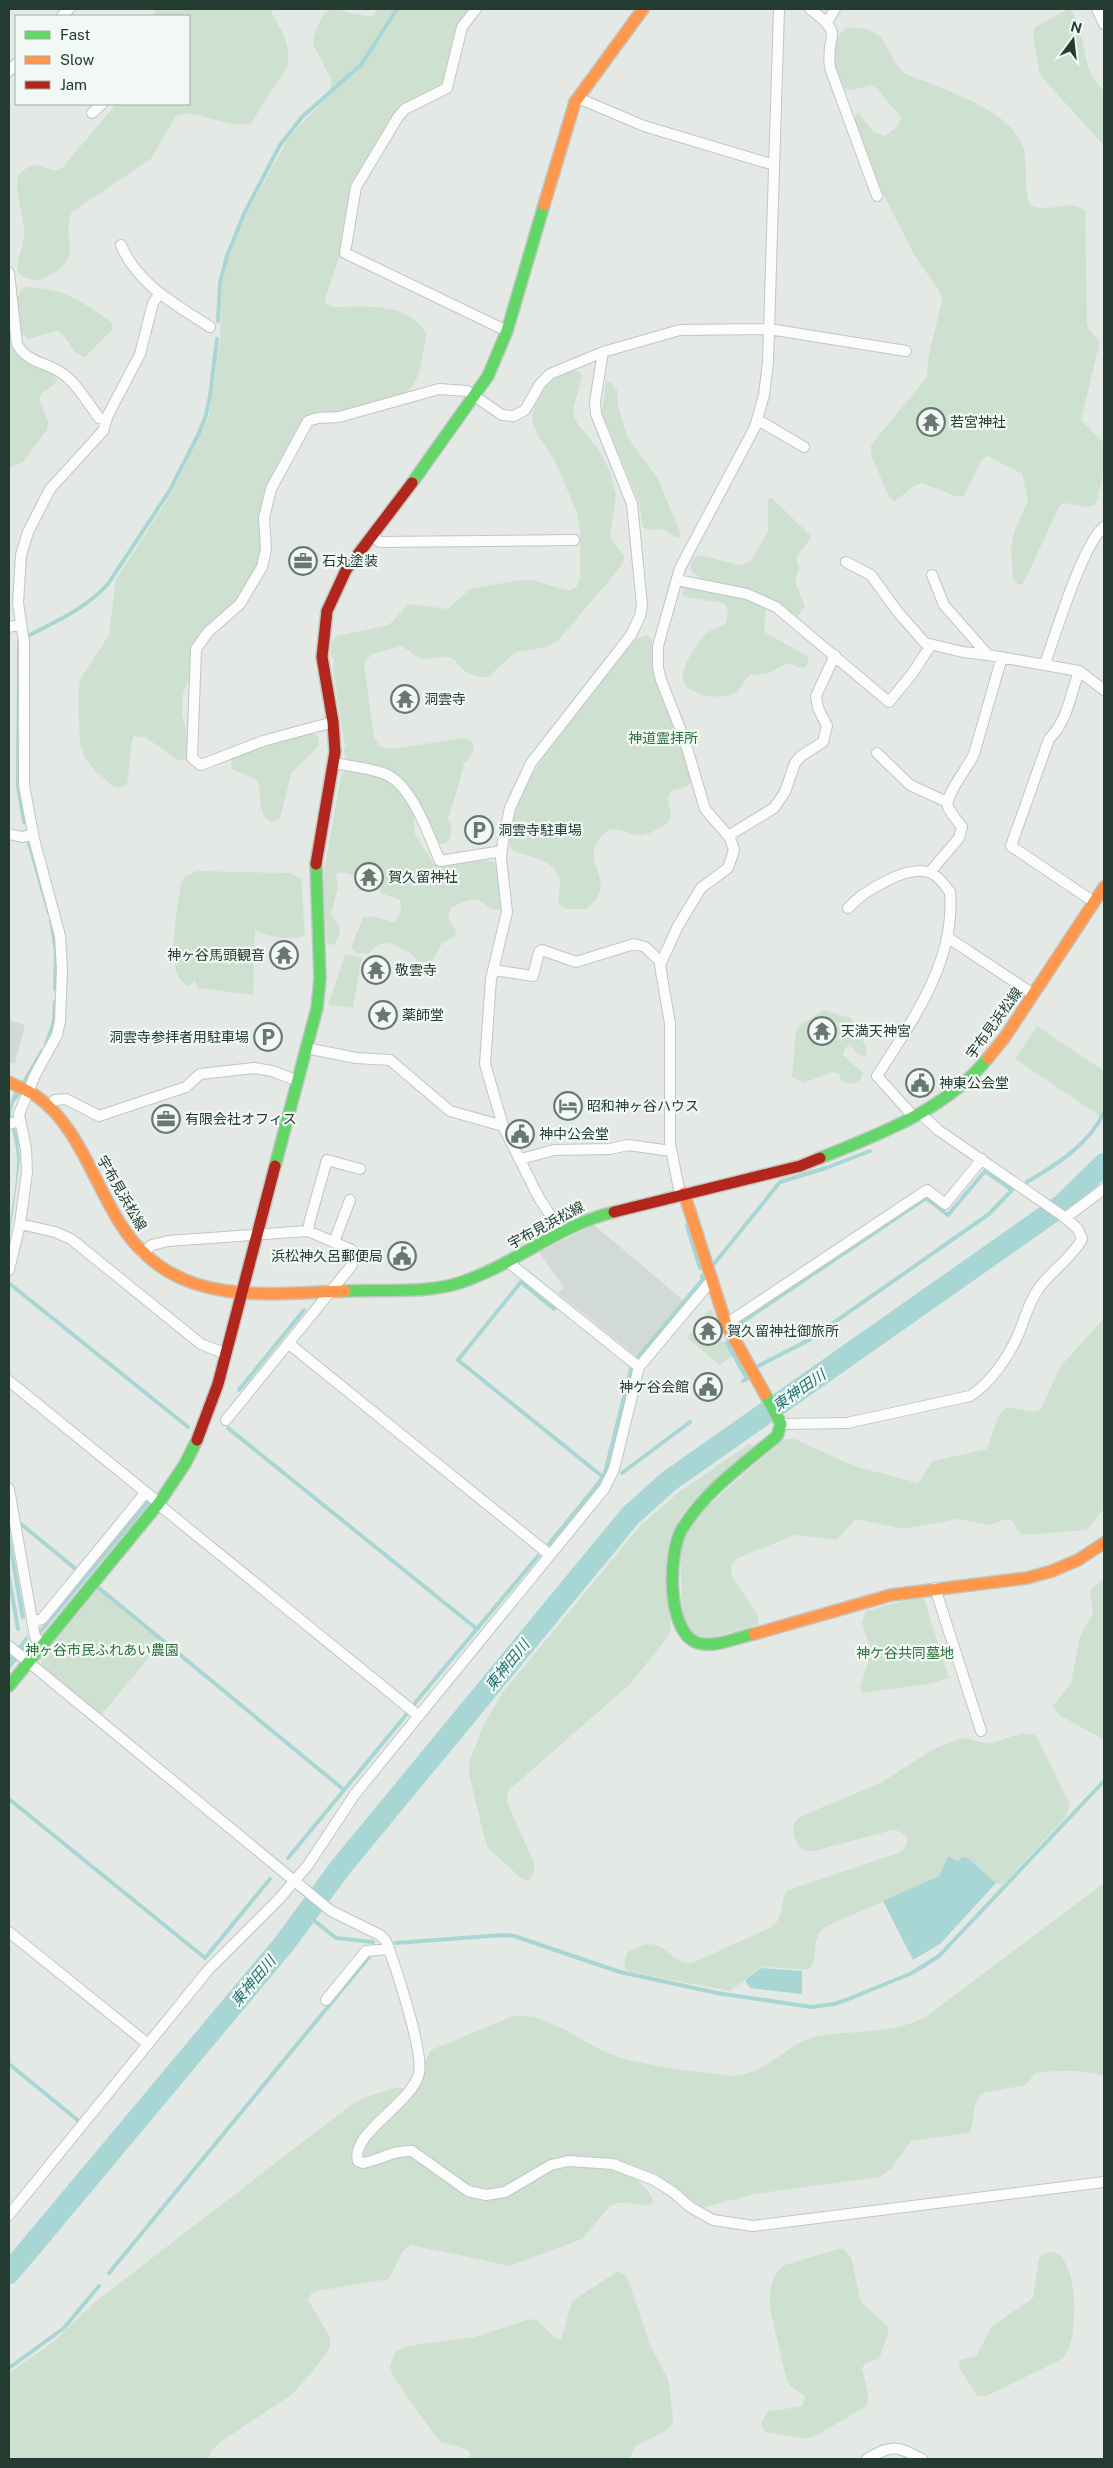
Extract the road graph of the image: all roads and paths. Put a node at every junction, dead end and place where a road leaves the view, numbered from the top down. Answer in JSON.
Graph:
{"nodes":[{"id":1,"x":476,"y":9,"type":"edge"},
{"id":2,"x":643,"y":9,"type":"edge"},
{"id":3,"x":779,"y":9,"type":"edge"},
{"id":4,"x":810,"y":9,"type":"edge"},
{"id":5,"x":835,"y":9,"type":"edge"},
{"id":6,"x":1097,"y":9,"type":"edge"},
{"id":7,"x":827,"y":22,"type":"junction"},
{"id":8,"x":1104,"y":24,"type":"edge"},
{"id":9,"x":578,"y":98,"type":"junction"},
{"id":10,"x":101,"y":105,"type":"edge"},
{"id":11,"x":92,"y":113,"type":"dead end"},
{"id":12,"x":774,"y":166,"type":"junction"},
{"id":13,"x":878,"y":196,"type":"dead end"},
{"id":14,"x":121,"y":245,"type":"dead end"},
{"id":15,"x":9,"y":274,"type":"edge"},
{"id":16,"x":159,"y":294,"type":"junction"},
{"id":17,"x":210,"y":327,"type":"dead end"},
{"id":18,"x":770,"y":329,"type":"junction"},
{"id":19,"x":507,"y":331,"type":"junction"},
{"id":20,"x":603,"y":352,"type":"junction"},
{"id":21,"x":906,"y":352,"type":"dead end"},
{"id":22,"x":476,"y":396,"type":"junction"},
{"id":23,"x":106,"y":420,"type":"junction"},
{"id":24,"x":758,"y":420,"type":"junction"},
{"id":25,"x":804,"y":448,"type":"dead end"},
{"id":26,"x":1104,"y":527,"type":"edge"},
{"id":27,"x":372,"y":536,"type":"junction"},
{"id":28,"x":574,"y":540,"type":"dead end"},
{"id":29,"x":846,"y":562,"type":"dead end"},
{"id":30,"x":932,"y":575,"type":"dead end"},
{"id":31,"x":677,"y":580,"type":"junction"},
{"id":32,"x":9,"y":627,"type":"edge"},
{"id":33,"x":23,"y":633,"type":"junction"},
{"id":34,"x":931,"y":645,"type":"junction"},
{"id":35,"x":988,"y":654,"type":"junction"},
{"id":36,"x":835,"y":655,"type":"junction"},
{"id":37,"x":1002,"y":657,"type":"junction"},
{"id":38,"x":1045,"y":664,"type":"junction"},
{"id":39,"x":1079,"y":671,"type":"junction"},
{"id":40,"x":1104,"y":690,"type":"edge"},
{"id":41,"x":333,"y":722,"type":"junction"},
{"id":42,"x":877,"y":753,"type":"dead end"},
{"id":43,"x":334,"y":763,"type":"junction"},
{"id":44,"x":947,"y":802,"type":"junction"},
{"id":45,"x":9,"y":834,"type":"edge"},
{"id":46,"x":32,"y":835,"type":"junction"},
{"id":47,"x":728,"y":836,"type":"junction"},
{"id":48,"x":502,"y":851,"type":"junction"},
{"id":49,"x":930,"y":872,"type":"junction"},
{"id":50,"x":1104,"y":887,"type":"edge"},
{"id":51,"x":1094,"y":902,"type":"junction"},
{"id":52,"x":848,"y":908,"type":"dead end"},
{"id":53,"x":947,"y":938,"type":"junction"},
{"id":54,"x":661,"y":962,"type":"junction"},
{"id":55,"x":493,"y":970,"type":"junction"},
{"id":56,"x":1033,"y":994,"type":"junction"},
{"id":57,"x":306,"y":1048,"type":"junction"},
{"id":58,"x":298,"y":1081,"type":"junction"},
{"id":59,"x":12,"y":1083,"type":"edge"},
{"id":60,"x":28,"y":1089,"type":"junction"},
{"id":61,"x":50,"y":1105,"type":"junction"},
{"id":62,"x":917,"y":1116,"type":"junction"},
{"id":63,"x":14,"y":1122,"type":"edge"},
{"id":64,"x":503,"y":1126,"type":"junction"},
{"id":65,"x":671,"y":1151,"type":"junction"},
{"id":66,"x":521,"y":1158,"type":"junction"},
{"id":67,"x":982,"y":1159,"type":"junction"},
{"id":68,"x":360,"y":1169,"type":"dead end"},
{"id":69,"x":1104,"y":1189,"type":"edge"},
{"id":70,"x":682,"y":1193,"type":"junction"},
{"id":71,"x":350,"y":1200,"type":"dead end"},
{"id":72,"x":1064,"y":1217,"type":"junction"},
{"id":73,"x":20,"y":1224,"type":"junction"},
{"id":74,"x":308,"y":1231,"type":"junction"},
{"id":75,"x":562,"y":1231,"type":"junction"},
{"id":76,"x":258,"y":1234,"type":"junction"},
{"id":77,"x":334,"y":1242,"type":"junction"},
{"id":78,"x":143,"y":1253,"type":"junction"},
{"id":79,"x":508,"y":1262,"type":"junction"},
{"id":80,"x":9,"y":1270,"type":"edge"},
{"id":81,"x":710,"y":1281,"type":"junction"},
{"id":82,"x":331,"y":1291,"type":"junction"},
{"id":83,"x":242,"y":1294,"type":"junction"},
{"id":84,"x":726,"y":1324,"type":"junction"},
{"id":85,"x":288,"y":1343,"type":"junction"},
{"id":86,"x":226,"y":1354,"type":"junction"},
{"id":87,"x":639,"y":1367,"type":"junction"},
{"id":88,"x":9,"y":1381,"type":"edge"},
{"id":89,"x":226,"y":1420,"type":"dead end"},
{"id":90,"x":780,"y":1422,"type":"junction"},
{"id":91,"x":9,"y":1489,"type":"edge"},
{"id":92,"x":146,"y":1492,"type":"junction"},
{"id":93,"x":158,"y":1503,"type":"junction"},
{"id":94,"x":1104,"y":1543,"type":"edge"},
{"id":95,"x":550,"y":1555,"type":"junction"},
{"id":96,"x":935,"y":1588,"type":"junction"},
{"id":97,"x":32,"y":1622,"type":"junction"},
{"id":98,"x":43,"y":1644,"type":"junction"},
{"id":99,"x":10,"y":1646,"type":"edge"},
{"id":100,"x":26,"y":1660,"type":"junction"},
{"id":101,"x":9,"y":1686,"type":"edge"},
{"id":102,"x":419,"y":1716,"type":"junction"},
{"id":103,"x":981,"y":1731,"type":"dead end"},
{"id":104,"x":297,"y":1883,"type":"junction"},
{"id":105,"x":9,"y":1932,"type":"edge"},
{"id":106,"x":390,"y":1949,"type":"junction"},
{"id":107,"x":326,"y":2000,"type":"dead end"},
{"id":108,"x":148,"y":2044,"type":"junction"},
{"id":109,"x":1104,"y":2182,"type":"edge"},
{"id":110,"x":9,"y":2197,"type":"edge"},
{"id":111,"x":18,"y":2204,"type":"junction"},
{"id":112,"x":9,"y":2215,"type":"edge"},
{"id":113,"x":868,"y":2459,"type":"edge"},
{"id":114,"x":922,"y":2459,"type":"edge"}],
"edges":[{"from":1,"to":19,"type":"street"},
{"from":2,"to":9,"type":"street"},
{"from":3,"to":12,"type":"street"},
{"from":4,"to":7,"type":"street"},
{"from":5,"to":7,"type":"street"},
{"from":6,"to":8,"type":"street"},
{"from":7,"to":13,"type":"street"},
{"from":9,"to":12,"type":"street"},
{"from":9,"to":19,"type":"street"},
{"from":10,"to":11,"type":"street"},
{"from":12,"to":18,"type":"street"},
{"from":14,"to":16,"type":"street"},
{"from":15,"to":23,"type":"street"},
{"from":16,"to":17,"type":"street"},
{"from":16,"to":23,"type":"street"},
{"from":18,"to":20,"type":"street"},
{"from":18,"to":21,"type":"street"},
{"from":18,"to":24,"type":"street"},
{"from":19,"to":22,"type":"street"},
{"from":20,"to":22,"type":"street"},
{"from":20,"to":48,"type":"street"},
{"from":22,"to":27,"type":"street"},
{"from":22,"to":41,"type":"street"},
{"from":23,"to":33,"type":"street"},
{"from":24,"to":25,"type":"street"},
{"from":24,"to":31,"type":"street"},
{"from":26,"to":38,"type":"street"},
{"from":27,"to":28,"type":"street"},
{"from":27,"to":41,"type":"street"},
{"from":29,"to":34,"type":"street"},
{"from":30,"to":35,"type":"street"},
{"from":31,"to":36,"type":"street"},
{"from":31,"to":47,"type":"street"},
{"from":32,"to":33,"type":"street"},
{"from":33,"to":46,"type":"street"},
{"from":34,"to":35,"type":"street"},
{"from":34,"to":36,"type":"street"},
{"from":35,"to":37,"type":"street"},
{"from":36,"to":47,"type":"street"},
{"from":37,"to":38,"type":"street"},
{"from":37,"to":44,"type":"street"},
{"from":38,"to":39,"type":"street"},
{"from":39,"to":40,"type":"street"},
{"from":39,"to":51,"type":"street"},
{"from":41,"to":43,"type":"street"},
{"from":42,"to":44,"type":"street"},
{"from":43,"to":48,"type":"street"},
{"from":43,"to":57,"type":"street"},
{"from":44,"to":49,"type":"street"},
{"from":45,"to":46,"type":"street"},
{"from":46,"to":60,"type":"street"},
{"from":47,"to":54,"type":"street"},
{"from":48,"to":55,"type":"street"},
{"from":49,"to":52,"type":"street"},
{"from":49,"to":53,"type":"street"},
{"from":50,"to":51,"type":"street","name":"宇布見浜松線"},
{"from":51,"to":56,"type":"street","name":"宇布見浜松線"},
{"from":53,"to":56,"type":"street"},
{"from":53,"to":62,"type":"street"},
{"from":54,"to":55,"type":"street"},
{"from":54,"to":65,"type":"street"},
{"from":55,"to":64,"type":"street"},
{"from":56,"to":62,"type":"street","name":"宇布見浜松線"},
{"from":57,"to":58,"type":"street"},
{"from":57,"to":64,"type":"street"},
{"from":58,"to":61,"type":"street"},
{"from":58,"to":76,"type":"street"},
{"from":59,"to":60,"type":"street","name":"宇布見浜松線"},
{"from":60,"to":61,"type":"street","name":"宇布見浜松線"},
{"from":60,"to":63,"type":"street"},
{"from":61,"to":78,"type":"street","name":"宇布見浜松線"},
{"from":62,"to":67,"type":"street"},
{"from":62,"to":70,"type":"street","name":"宇布見浜松線"},
{"from":63,"to":73,"type":"street"},
{"from":64,"to":66,"type":"street"},
{"from":65,"to":66,"type":"street"},
{"from":65,"to":70,"type":"street"},
{"from":66,"to":75,"type":"street"},
{"from":67,"to":72,"type":"street"},
{"from":67,"to":84,"type":"street"},
{"from":68,"to":74,"type":"street"},
{"from":69,"to":72,"type":"street"},
{"from":70,"to":75,"type":"street","name":"宇布見浜松線"},
{"from":70,"to":81,"type":"street"},
{"from":71,"to":77,"type":"street"},
{"from":72,"to":90,"type":"street"},
{"from":73,"to":80,"type":"street"},
{"from":73,"to":86,"type":"street"},
{"from":74,"to":76,"type":"street"},
{"from":74,"to":77,"type":"street"},
{"from":75,"to":79,"type":"street","name":"宇布見浜松線"},
{"from":76,"to":78,"type":"street"},
{"from":76,"to":83,"type":"street"},
{"from":77,"to":82,"type":"street"},
{"from":78,"to":83,"type":"street","name":"宇布見浜松線"},
{"from":79,"to":82,"type":"street","name":"宇布見浜松線"},
{"from":79,"to":87,"type":"street"},
{"from":81,"to":84,"type":"street"},
{"from":81,"to":87,"type":"street"},
{"from":82,"to":83,"type":"street","name":"宇布見浜松線"},
{"from":82,"to":85,"type":"street"},
{"from":83,"to":86,"type":"street"},
{"from":84,"to":90,"type":"street"},
{"from":85,"to":89,"type":"street"},
{"from":85,"to":95,"type":"street"},
{"from":86,"to":93,"type":"street"},
{"from":87,"to":95,"type":"street"},
{"from":88,"to":92,"type":"street"},
{"from":90,"to":96,"type":"street"},
{"from":91,"to":97,"type":"street"},
{"from":92,"to":93,"type":"street"},
{"from":92,"to":97,"type":"street"},
{"from":93,"to":98,"type":"street"},
{"from":93,"to":102,"type":"street"},
{"from":94,"to":96,"type":"street"},
{"from":95,"to":102,"type":"street"},
{"from":96,"to":103,"type":"street"},
{"from":97,"to":98,"type":"street"},
{"from":98,"to":100,"type":"street"},
{"from":99,"to":100,"type":"street"},
{"from":100,"to":101,"type":"street"},
{"from":100,"to":104,"type":"street"},
{"from":102,"to":104,"type":"street"},
{"from":104,"to":106,"type":"street"},
{"from":104,"to":108,"type":"street"},
{"from":105,"to":108,"type":"street"},
{"from":106,"to":107,"type":"street"},
{"from":106,"to":109,"type":"street"},
{"from":108,"to":111,"type":"street"},
{"from":110,"to":111,"type":"street"},
{"from":111,"to":112,"type":"street"},
{"from":113,"to":114,"type":"street"}]}
